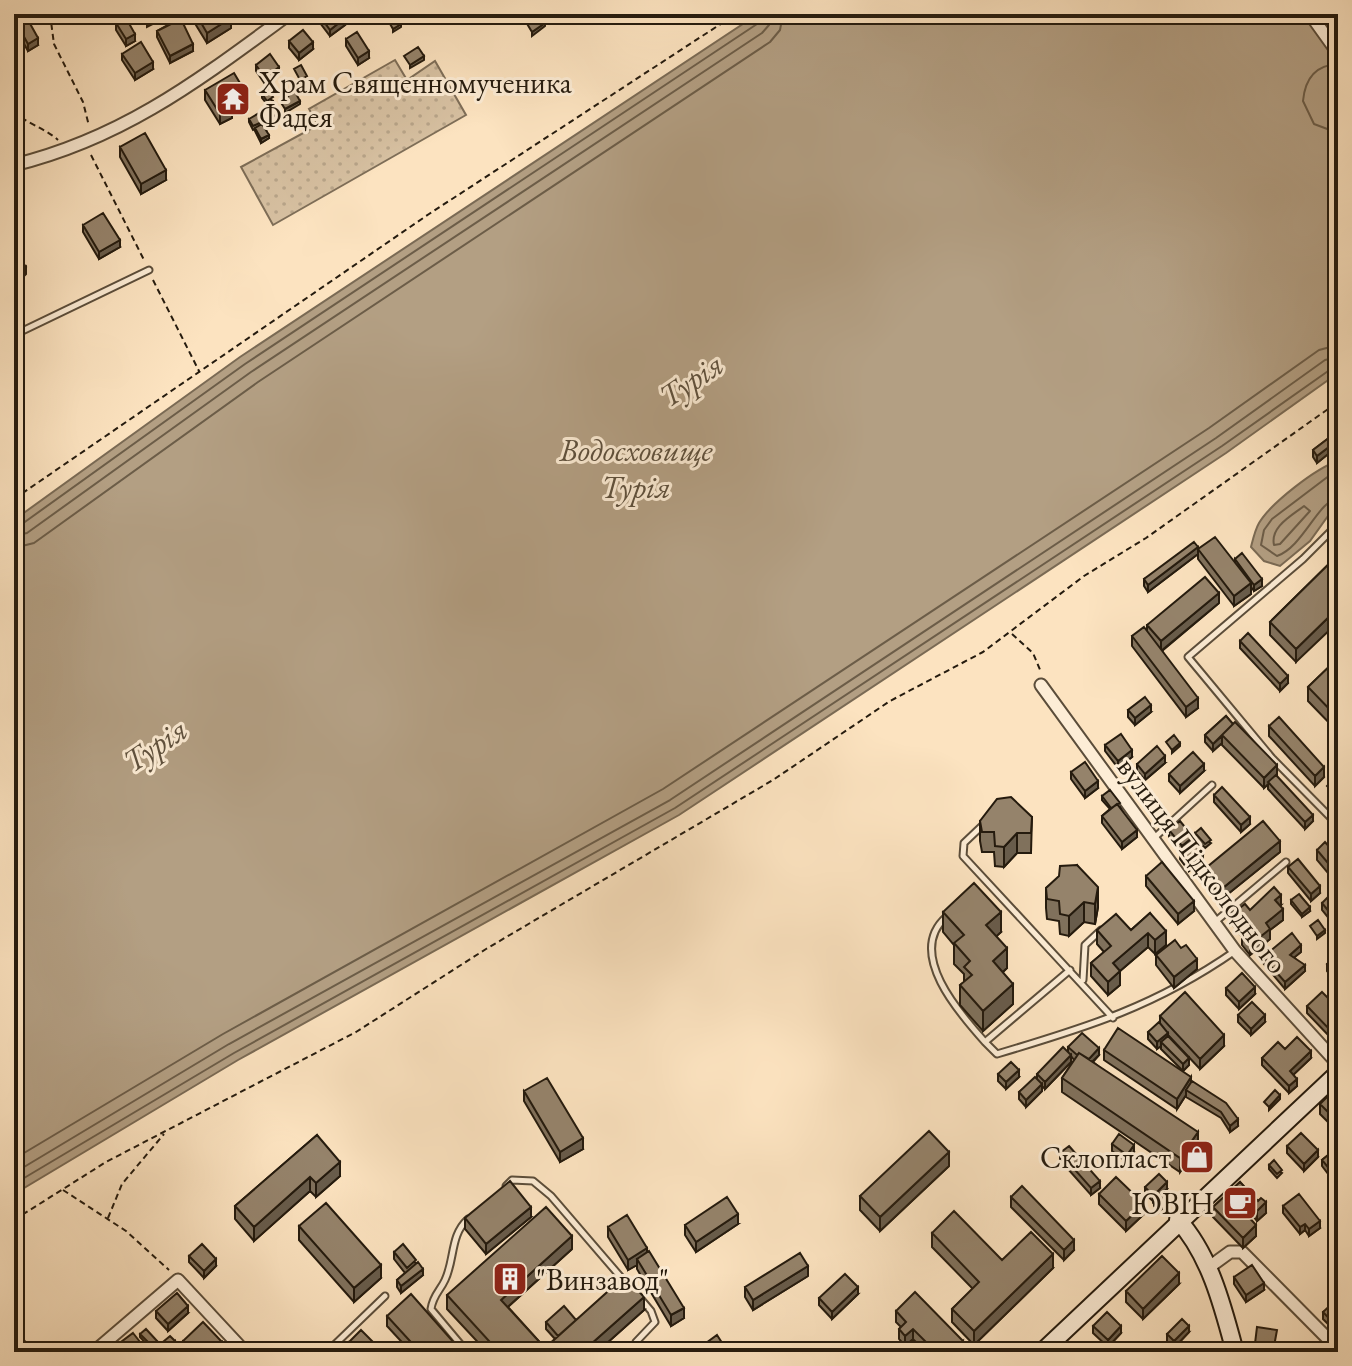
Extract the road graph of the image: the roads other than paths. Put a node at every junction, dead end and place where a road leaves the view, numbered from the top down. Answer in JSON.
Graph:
{"nodes":[{"id":1,"x":289,"y":14,"type":"edge"},
{"id":2,"x":1310,"y":14,"type":"edge"},
{"id":3,"x":1338,"y":53,"type":"edge"},
{"id":4,"x":14,"y":165,"type":"edge"},
{"id":5,"x":149,"y":270,"type":"road end"},
{"id":6,"x":14,"y":335,"type":"edge"},
{"id":7,"x":1338,"y":524,"type":"edge"},
{"id":8,"x":1041,"y":685,"type":"road end"},
{"id":9,"x":1212,"y":785,"type":"dead end"},
{"id":10,"x":991,"y":818,"type":"edge"},
{"id":11,"x":1338,"y":825,"type":"edge"},
{"id":12,"x":1152,"y":840,"type":"junction"},
{"id":13,"x":1286,"y":862,"type":"dead end"},
{"id":14,"x":986,"y":881,"type":"junction"},
{"id":15,"x":975,"y":891,"type":"edge"},
{"id":16,"x":954,"y":909,"type":"edge"},
{"id":17,"x":1214,"y":923,"type":"junction"},
{"id":18,"x":1104,"y":927,"type":"edge"},
{"id":19,"x":1235,"y":951,"type":"junction"},
{"id":20,"x":1070,"y":970,"type":"junction"},
{"id":21,"x":1083,"y":981,"type":"junction"},
{"id":22,"x":1114,"y":1019,"type":"junction"},
{"id":23,"x":985,"y":1042,"type":"junction"},
{"id":24,"x":1338,"y":1064,"type":"edge"},
{"id":25,"x":1338,"y":1073,"type":"edge"},
{"id":26,"x":501,"y":1190,"type":"edge"},
{"id":27,"x":480,"y":1209,"type":"edge"},
{"id":28,"x":1178,"y":1220,"type":"junction"},
{"id":29,"x":1208,"y":1268,"type":"junction"},
{"id":30,"x":385,"y":1296,"type":"dead end"},
{"id":31,"x":1338,"y":1349,"type":"edge"},
{"id":32,"x":94,"y":1352,"type":"edge"},
{"id":33,"x":245,"y":1352,"type":"edge"},
{"id":34,"x":327,"y":1352,"type":"edge"},
{"id":35,"x":467,"y":1352,"type":"edge"},
{"id":36,"x":633,"y":1352,"type":"edge"},
{"id":37,"x":1042,"y":1352,"type":"edge"},
{"id":38,"x":1235,"y":1352,"type":"edge"}],
"edges":[{"from":1,"to":4,"type":"street"},
{"from":2,"to":3,"type":"street"},
{"from":5,"to":6,"type":"lane"},
{"from":7,"to":11,"type":"lane"},
{"from":8,"to":12,"type":"street","name":"вулиця Підколодного"},
{"from":9,"to":12,"type":"lane"},
{"from":10,"to":14,"type":"lane"},
{"from":12,"to":17,"type":"street","name":"вулиця Підколодного"},
{"from":13,"to":17,"type":"lane"},
{"from":14,"to":15,"type":"lane"},
{"from":14,"to":20,"type":"lane"},
{"from":16,"to":23,"type":"lane"},
{"from":17,"to":19,"type":"street","name":"вулиця Підколодного"},
{"from":18,"to":21,"type":"lane"},
{"from":19,"to":22,"type":"lane"},
{"from":19,"to":24,"type":"street","name":"вулиця Підколодного"},
{"from":20,"to":21,"type":"lane"},
{"from":20,"to":23,"type":"lane"},
{"from":21,"to":22,"type":"lane"},
{"from":22,"to":23,"type":"lane"},
{"from":25,"to":28,"type":"street"},
{"from":26,"to":36,"type":"lane"},
{"from":27,"to":35,"type":"lane"},
{"from":28,"to":29,"type":"street"},
{"from":28,"to":37,"type":"street"},
{"from":29,"to":31,"type":"street"},
{"from":29,"to":38,"type":"street"},
{"from":30,"to":34,"type":"lane"},
{"from":32,"to":33,"type":"street"}]}
